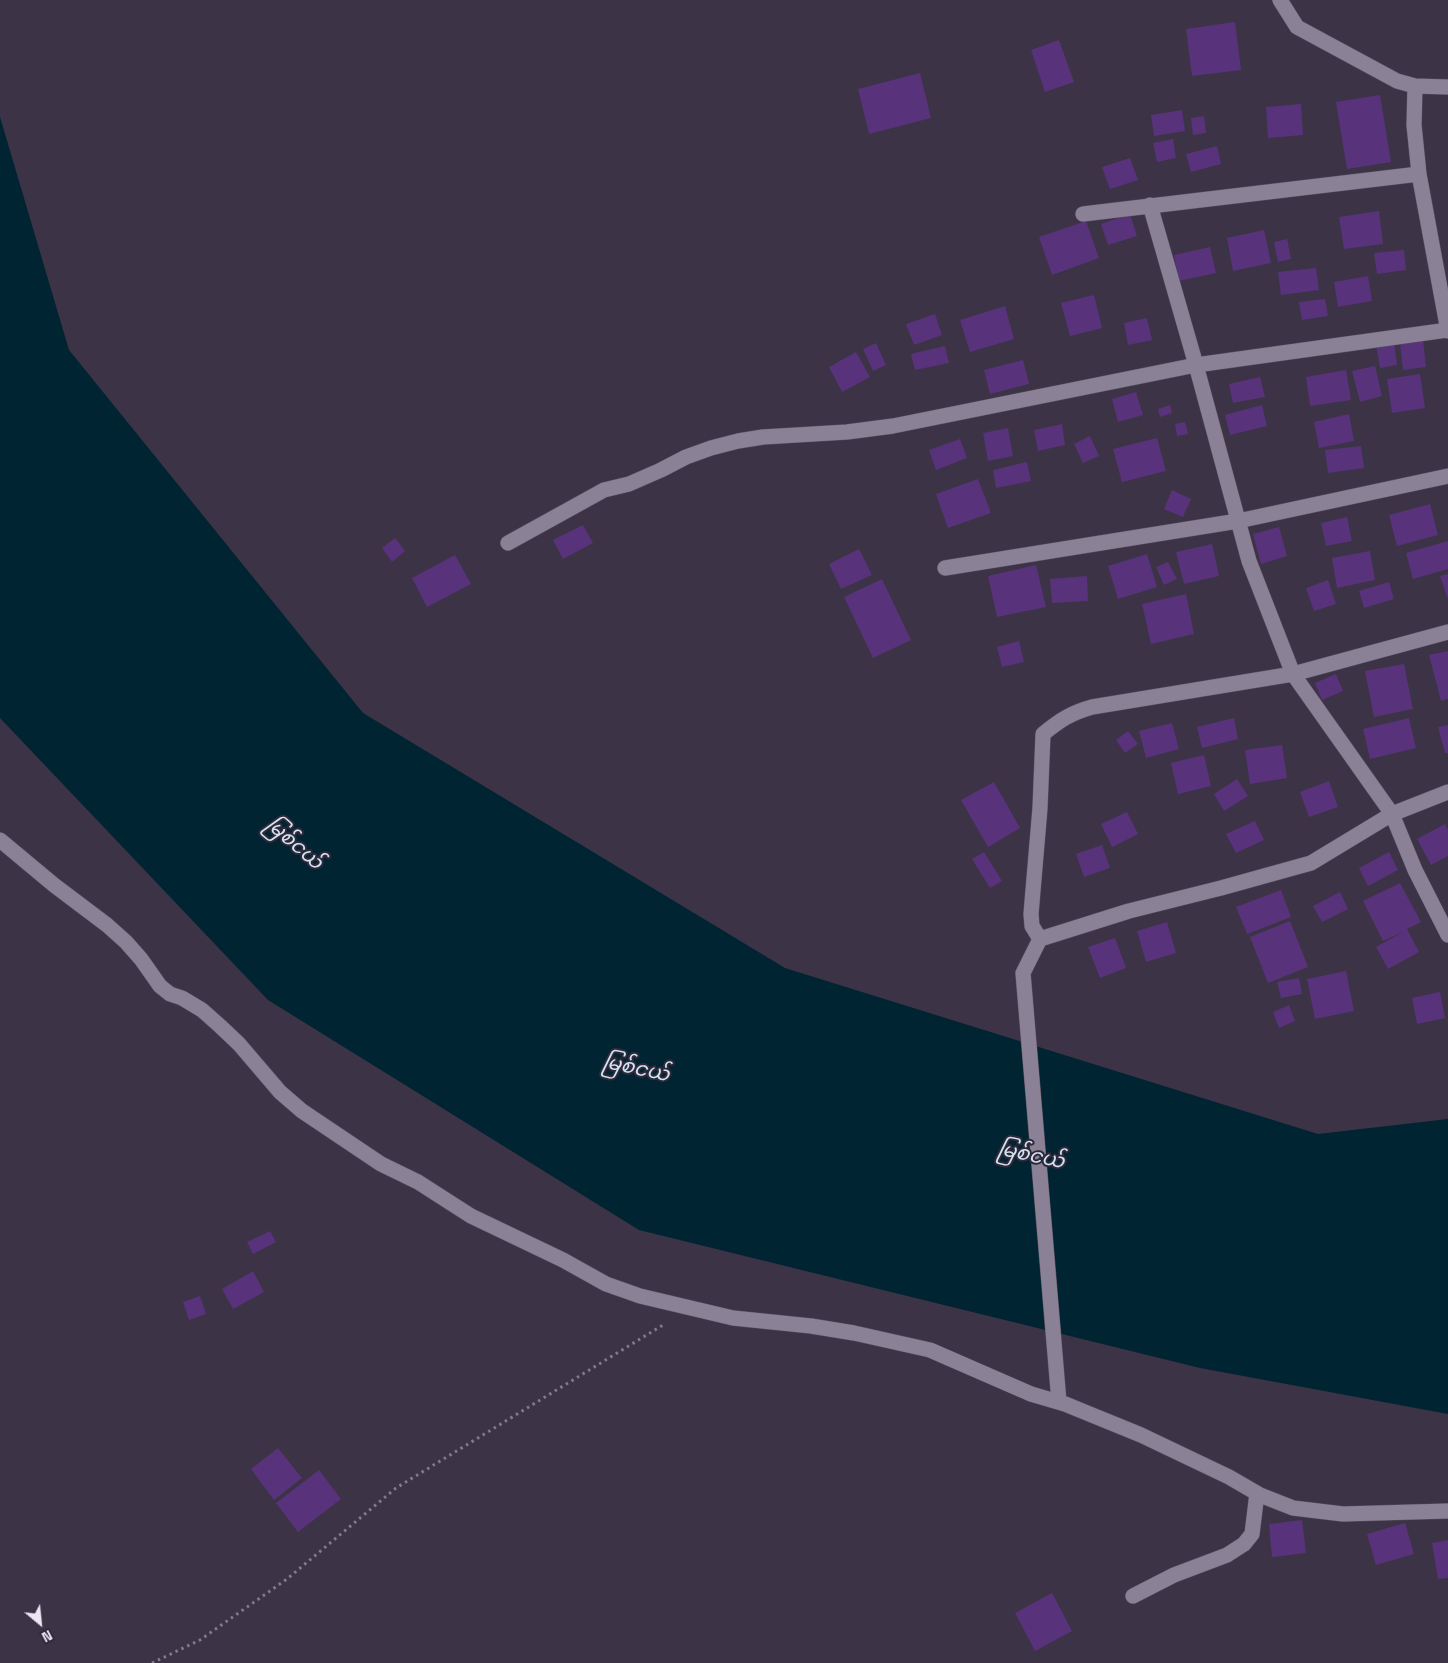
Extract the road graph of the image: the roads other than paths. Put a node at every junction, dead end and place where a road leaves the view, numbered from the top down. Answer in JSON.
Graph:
{"nodes":[{"id":1,"x":1280,"y":0,"type":"edge"},
{"id":2,"x":1415,"y":86,"type":"junction"},
{"id":3,"x":1448,"y":87,"type":"edge"},
{"id":4,"x":1419,"y":174,"type":"junction"},
{"id":5,"x":1150,"y":205,"type":"junction"},
{"id":6,"x":1082,"y":214,"type":"dead end"},
{"id":7,"x":1448,"y":330,"type":"edge"},
{"id":8,"x":1196,"y":365,"type":"junction"},
{"id":9,"x":1448,"y":476,"type":"edge"},
{"id":10,"x":1238,"y":521,"type":"junction"},
{"id":11,"x":508,"y":543,"type":"dead end"},
{"id":12,"x":945,"y":568,"type":"dead end"},
{"id":13,"x":1448,"y":632,"type":"edge"},
{"id":14,"x":1293,"y":674,"type":"junction"},
{"id":15,"x":1448,"y":792,"type":"edge"},
{"id":16,"x":1392,"y":814,"type":"junction"},
{"id":17,"x":0,"y":840,"type":"edge"},
{"id":18,"x":1448,"y":935,"type":"edge"},
{"id":19,"x":1040,"y":939,"type":"junction"},
{"id":20,"x":1059,"y":1402,"type":"junction"},
{"id":21,"x":1257,"y":1493,"type":"junction"},
{"id":22,"x":1448,"y":1511,"type":"edge"},
{"id":23,"x":1133,"y":1596,"type":"dead end"}],
"edges":[{"from":1,"to":2,"type":"street"},
{"from":2,"to":3,"type":"street"},
{"from":2,"to":4,"type":"street"},
{"from":4,"to":5,"type":"street"},
{"from":4,"to":7,"type":"street"},
{"from":5,"to":6,"type":"street"},
{"from":5,"to":8,"type":"street"},
{"from":7,"to":8,"type":"street"},
{"from":8,"to":10,"type":"street"},
{"from":8,"to":11,"type":"street"},
{"from":9,"to":10,"type":"street"},
{"from":10,"to":12,"type":"street"},
{"from":10,"to":14,"type":"street"},
{"from":13,"to":14,"type":"street"},
{"from":14,"to":16,"type":"street"},
{"from":14,"to":19,"type":"street"},
{"from":15,"to":16,"type":"street"},
{"from":16,"to":18,"type":"street"},
{"from":16,"to":19,"type":"street"},
{"from":17,"to":20,"type":"street"},
{"from":19,"to":20,"type":"street"},
{"from":20,"to":21,"type":"street"},
{"from":21,"to":22,"type":"street"},
{"from":21,"to":23,"type":"street"}]}
